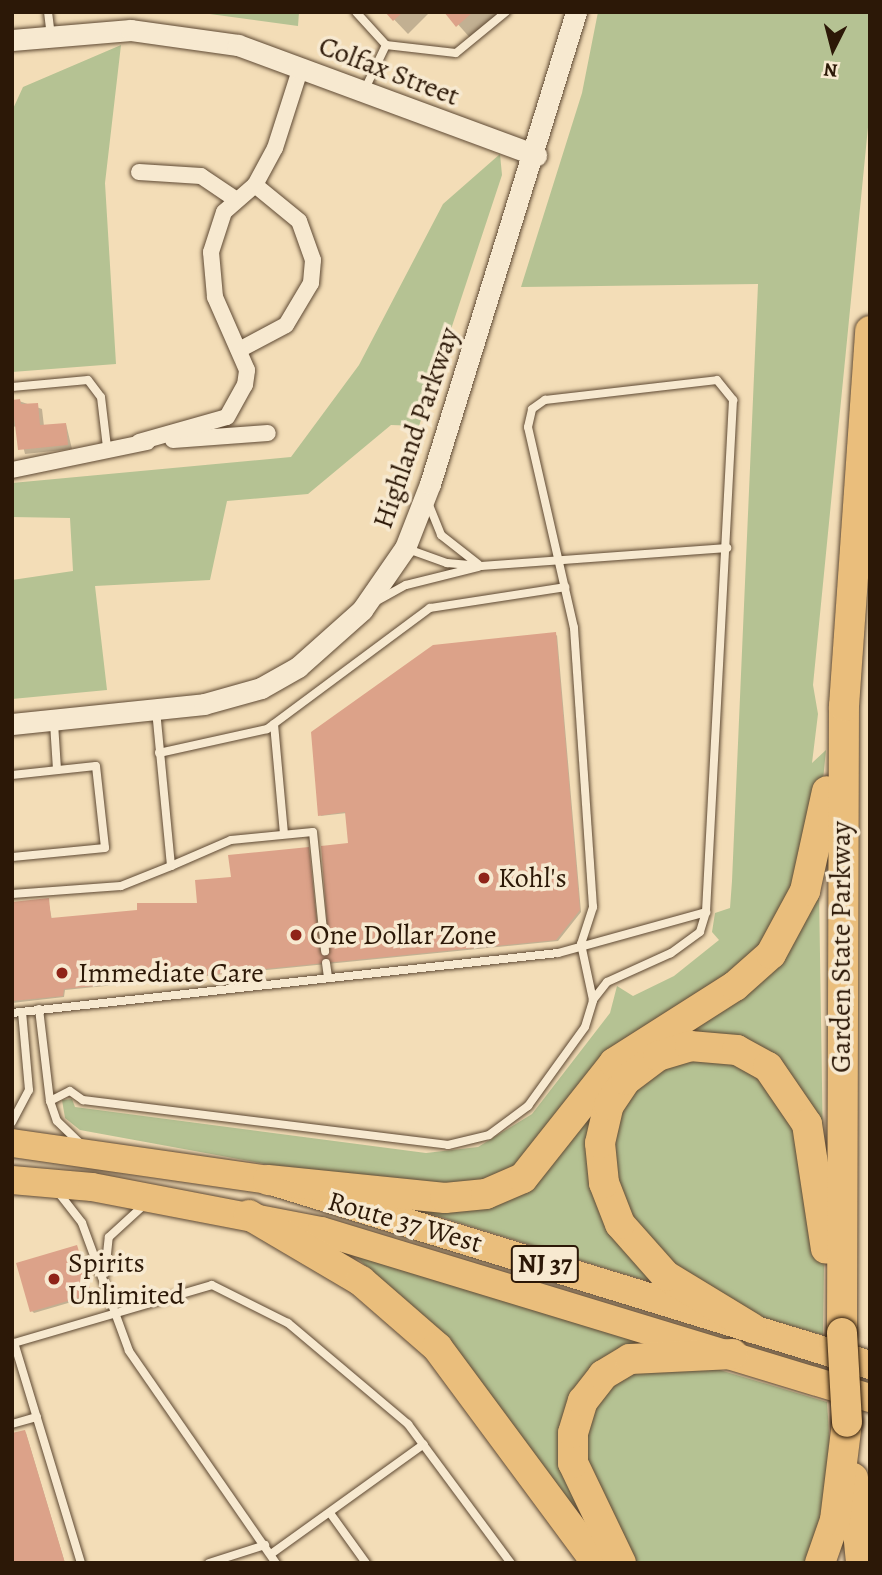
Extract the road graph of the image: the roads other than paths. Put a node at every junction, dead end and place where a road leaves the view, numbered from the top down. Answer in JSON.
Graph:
{"nodes":[{"id":1,"x":48,"y":12,"type":"edge"},
{"id":2,"x":356,"y":12,"type":"edge"},
{"id":3,"x":506,"y":12,"type":"edge"},
{"id":4,"x":576,"y":12,"type":"edge"},
{"id":5,"x":51,"y":36,"type":"junction"},
{"id":6,"x":12,"y":40,"type":"edge"},
{"id":7,"x":386,"y":45,"type":"junction"},
{"id":8,"x":301,"y":67,"type":"junction"},
{"id":9,"x":363,"y":95,"type":"junction"},
{"id":10,"x":536,"y":155,"type":"junction"},
{"id":11,"x":138,"y":172,"type":"dead end"},
{"id":12,"x":255,"y":185,"type":"junction"},
{"id":13,"x":235,"y":199,"type":"junction"},
{"id":14,"x":870,"y":331,"type":"edge"},
{"id":15,"x":239,"y":350,"type":"junction"},
{"id":16,"x":12,"y":387,"type":"edge"},
{"id":17,"x":268,"y":433,"type":"dead end"},
{"id":18,"x":139,"y":442,"type":"junction"},
{"id":19,"x":107,"y":447,"type":"junction"},
{"id":20,"x":12,"y":470,"type":"edge"},
{"id":21,"x":426,"y":495,"type":"junction"},
{"id":22,"x":405,"y":548,"type":"junction"},
{"id":23,"x":727,"y":548,"type":"junction"},
{"id":24,"x":563,"y":563,"type":"junction"},
{"id":25,"x":481,"y":566,"type":"junction"},
{"id":26,"x":565,"y":587,"type":"junction"},
{"id":27,"x":362,"y":610,"type":"junction"},
{"id":28,"x":847,"y":617,"type":"junction"},
{"id":29,"x":156,"y":710,"type":"junction"},
{"id":30,"x":54,"y":720,"type":"junction"},
{"id":31,"x":12,"y":724,"type":"edge"},
{"id":32,"x":274,"y":724,"type":"junction"},
{"id":33,"x":159,"y":753,"type":"junction"},
{"id":34,"x":57,"y":770,"type":"junction"},
{"id":35,"x":12,"y":775,"type":"edge"},
{"id":36,"x":284,"y":834,"type":"junction"},
{"id":37,"x":12,"y":857,"type":"edge"},
{"id":38,"x":171,"y":866,"type":"junction"},
{"id":39,"x":12,"y":894,"type":"edge"},
{"id":40,"x":706,"y":912,"type":"junction"},
{"id":41,"x":581,"y":944,"type":"junction"},
{"id":42,"x":325,"y":951,"type":"dead end"},
{"id":43,"x":326,"y":963,"type":"dead end"},
{"id":44,"x":328,"y":978,"type":"junction"},
{"id":45,"x":593,"y":1000,"type":"junction"},
{"id":46,"x":39,"y":1009,"type":"junction"},
{"id":47,"x":22,"y":1012,"type":"junction"},
{"id":48,"x":12,"y":1013,"type":"edge"},
{"id":49,"x":50,"y":1101,"type":"junction"},
{"id":50,"x":12,"y":1122,"type":"edge"},
{"id":51,"x":12,"y":1143,"type":"edge"},
{"id":52,"x":88,"y":1151,"type":"junction"},
{"id":53,"x":12,"y":1180,"type":"edge"},
{"id":54,"x":46,"y":1180,"type":"junction"},
{"id":55,"x":268,"y":1180,"type":"junction"},
{"id":56,"x":155,"y":1198,"type":"junction"},
{"id":57,"x":249,"y":1215,"type":"junction"},
{"id":58,"x":104,"y":1276,"type":"junction"},
{"id":59,"x":116,"y":1312,"type":"junction"},
{"id":60,"x":752,"y":1328,"type":"junction"},
{"id":61,"x":842,"y":1333,"type":"junction"},
{"id":62,"x":733,"y":1354,"type":"junction"},
{"id":63,"x":870,"y":1365,"type":"edge"},
{"id":64,"x":870,"y":1398,"type":"edge"},
{"id":65,"x":37,"y":1417,"type":"junction"},
{"id":66,"x":847,"y":1422,"type":"junction"},
{"id":67,"x":12,"y":1424,"type":"edge"},
{"id":68,"x":424,"y":1444,"type":"junction"},
{"id":69,"x":330,"y":1513,"type":"junction"},
{"id":70,"x":265,"y":1545,"type":"junction"},
{"id":71,"x":271,"y":1554,"type":"junction"},
{"id":72,"x":81,"y":1563,"type":"edge"},
{"id":73,"x":209,"y":1563,"type":"edge"},
{"id":74,"x":276,"y":1563,"type":"edge"},
{"id":75,"x":366,"y":1563,"type":"edge"},
{"id":76,"x":510,"y":1563,"type":"edge"},
{"id":77,"x":597,"y":1563,"type":"edge"},
{"id":78,"x":621,"y":1563,"type":"edge"},
{"id":79,"x":820,"y":1563,"type":"edge"},
{"id":80,"x":861,"y":1563,"type":"edge"}],
"edges":[{"from":1,"to":5,"type":"lane"},
{"from":2,"to":7,"type":"lane"},
{"from":3,"to":7,"type":"lane"},
{"from":4,"to":10,"type":"street","name":"Highland Parkway"},
{"from":5,"to":6,"type":"street","name":"Colfax Street"},
{"from":5,"to":8,"type":"street","name":"Colfax Street"},
{"from":7,"to":9,"type":"lane"},
{"from":8,"to":9,"type":"street","name":"Colfax Street"},
{"from":8,"to":12,"type":"street"},
{"from":9,"to":10,"type":"street","name":"Colfax Street"},
{"from":10,"to":21,"type":"street","name":"Highland Parkway"},
{"from":11,"to":13,"type":"street"},
{"from":12,"to":13,"type":"street"},
{"from":12,"to":15,"type":"street"},
{"from":13,"to":15,"type":"street"},
{"from":14,"to":28,"type":"highway","name":"Garden State Parkway"},
{"from":15,"to":18,"type":"street"},
{"from":16,"to":19,"type":"lane"},
{"from":17,"to":18,"type":"street"},
{"from":18,"to":19,"type":"street"},
{"from":19,"to":20,"type":"street"},
{"from":21,"to":22,"type":"street","name":"Highland Parkway"},
{"from":21,"to":25,"type":"lane"},
{"from":22,"to":25,"type":"lane"},
{"from":22,"to":27,"type":"street","name":"Highland Parkway"},
{"from":23,"to":24,"type":"lane"},
{"from":23,"to":24,"type":"lane"},
{"from":23,"to":40,"type":"lane"},
{"from":24,"to":25,"type":"lane"},
{"from":24,"to":26,"type":"lane"},
{"from":25,"to":27,"type":"lane"},
{"from":26,"to":32,"type":"lane"},
{"from":26,"to":41,"type":"lane"},
{"from":27,"to":29,"type":"street","name":"Highland Parkway"},
{"from":28,"to":55,"type":"highway"},
{"from":28,"to":61,"type":"highway","name":"Garden State Parkway"},
{"from":29,"to":30,"type":"street","name":"Highland Parkway"},
{"from":29,"to":33,"type":"lane"},
{"from":30,"to":31,"type":"street","name":"Highland Parkway"},
{"from":30,"to":34,"type":"lane"},
{"from":32,"to":33,"type":"lane"},
{"from":32,"to":36,"type":"lane"},
{"from":33,"to":38,"type":"lane"},
{"from":34,"to":35,"type":"lane"},
{"from":34,"to":37,"type":"lane"},
{"from":36,"to":38,"type":"lane"},
{"from":36,"to":42,"type":"lane"},
{"from":38,"to":39,"type":"lane"},
{"from":40,"to":41,"type":"lane"},
{"from":40,"to":45,"type":"lane"},
{"from":41,"to":44,"type":"lane"},
{"from":41,"to":45,"type":"lane"},
{"from":43,"to":44,"type":"lane"},
{"from":44,"to":46,"type":"lane"},
{"from":45,"to":49,"type":"lane"},
{"from":46,"to":47,"type":"lane"},
{"from":46,"to":49,"type":"lane"},
{"from":47,"to":48,"type":"lane"},
{"from":47,"to":50,"type":"lane"},
{"from":49,"to":52,"type":"lane"},
{"from":51,"to":52,"type":"highway","name":"Route 37 West","number":"NJ 37"},
{"from":52,"to":55,"type":"highway","name":"Route 37 West","number":"NJ 37"},
{"from":53,"to":54,"type":"highway","name":"Route 37 West","number":"NJ 37"},
{"from":54,"to":56,"type":"highway","name":"Route 37 West","number":"NJ 37"},
{"from":54,"to":58,"type":"lane"},
{"from":55,"to":60,"type":"highway","name":"Route 37 West","number":"NJ 37"},
{"from":56,"to":57,"type":"highway","name":"Route 37 West","number":"NJ 37"},
{"from":56,"to":58,"type":"lane"},
{"from":57,"to":62,"type":"highway","name":"Route 37 West","number":"NJ 37"},
{"from":57,"to":77,"type":"highway"},
{"from":58,"to":59,"type":"lane"},
{"from":59,"to":65,"type":"lane"},
{"from":59,"to":68,"type":"lane"},
{"from":59,"to":70,"type":"lane"},
{"from":60,"to":61,"type":"highway"},
{"from":60,"to":63,"type":"highway","name":"Route 37 West","number":"NJ 37"},
{"from":61,"to":66,"type":"highway","name":"Garden State Parkway","bridge":true},
{"from":62,"to":64,"type":"highway","name":"Route 37 West","number":"NJ 37"},
{"from":62,"to":78,"type":"highway"},
{"from":65,"to":67,"type":"lane"},
{"from":65,"to":72,"type":"lane"},
{"from":66,"to":79,"type":"highway"},
{"from":66,"to":80,"type":"highway","name":"Garden State Parkway"},
{"from":68,"to":69,"type":"lane"},
{"from":68,"to":76,"type":"lane"},
{"from":69,"to":71,"type":"lane"},
{"from":69,"to":75,"type":"lane"},
{"from":70,"to":71,"type":"lane"},
{"from":70,"to":73,"type":"lane"},
{"from":71,"to":74,"type":"lane"}]}
